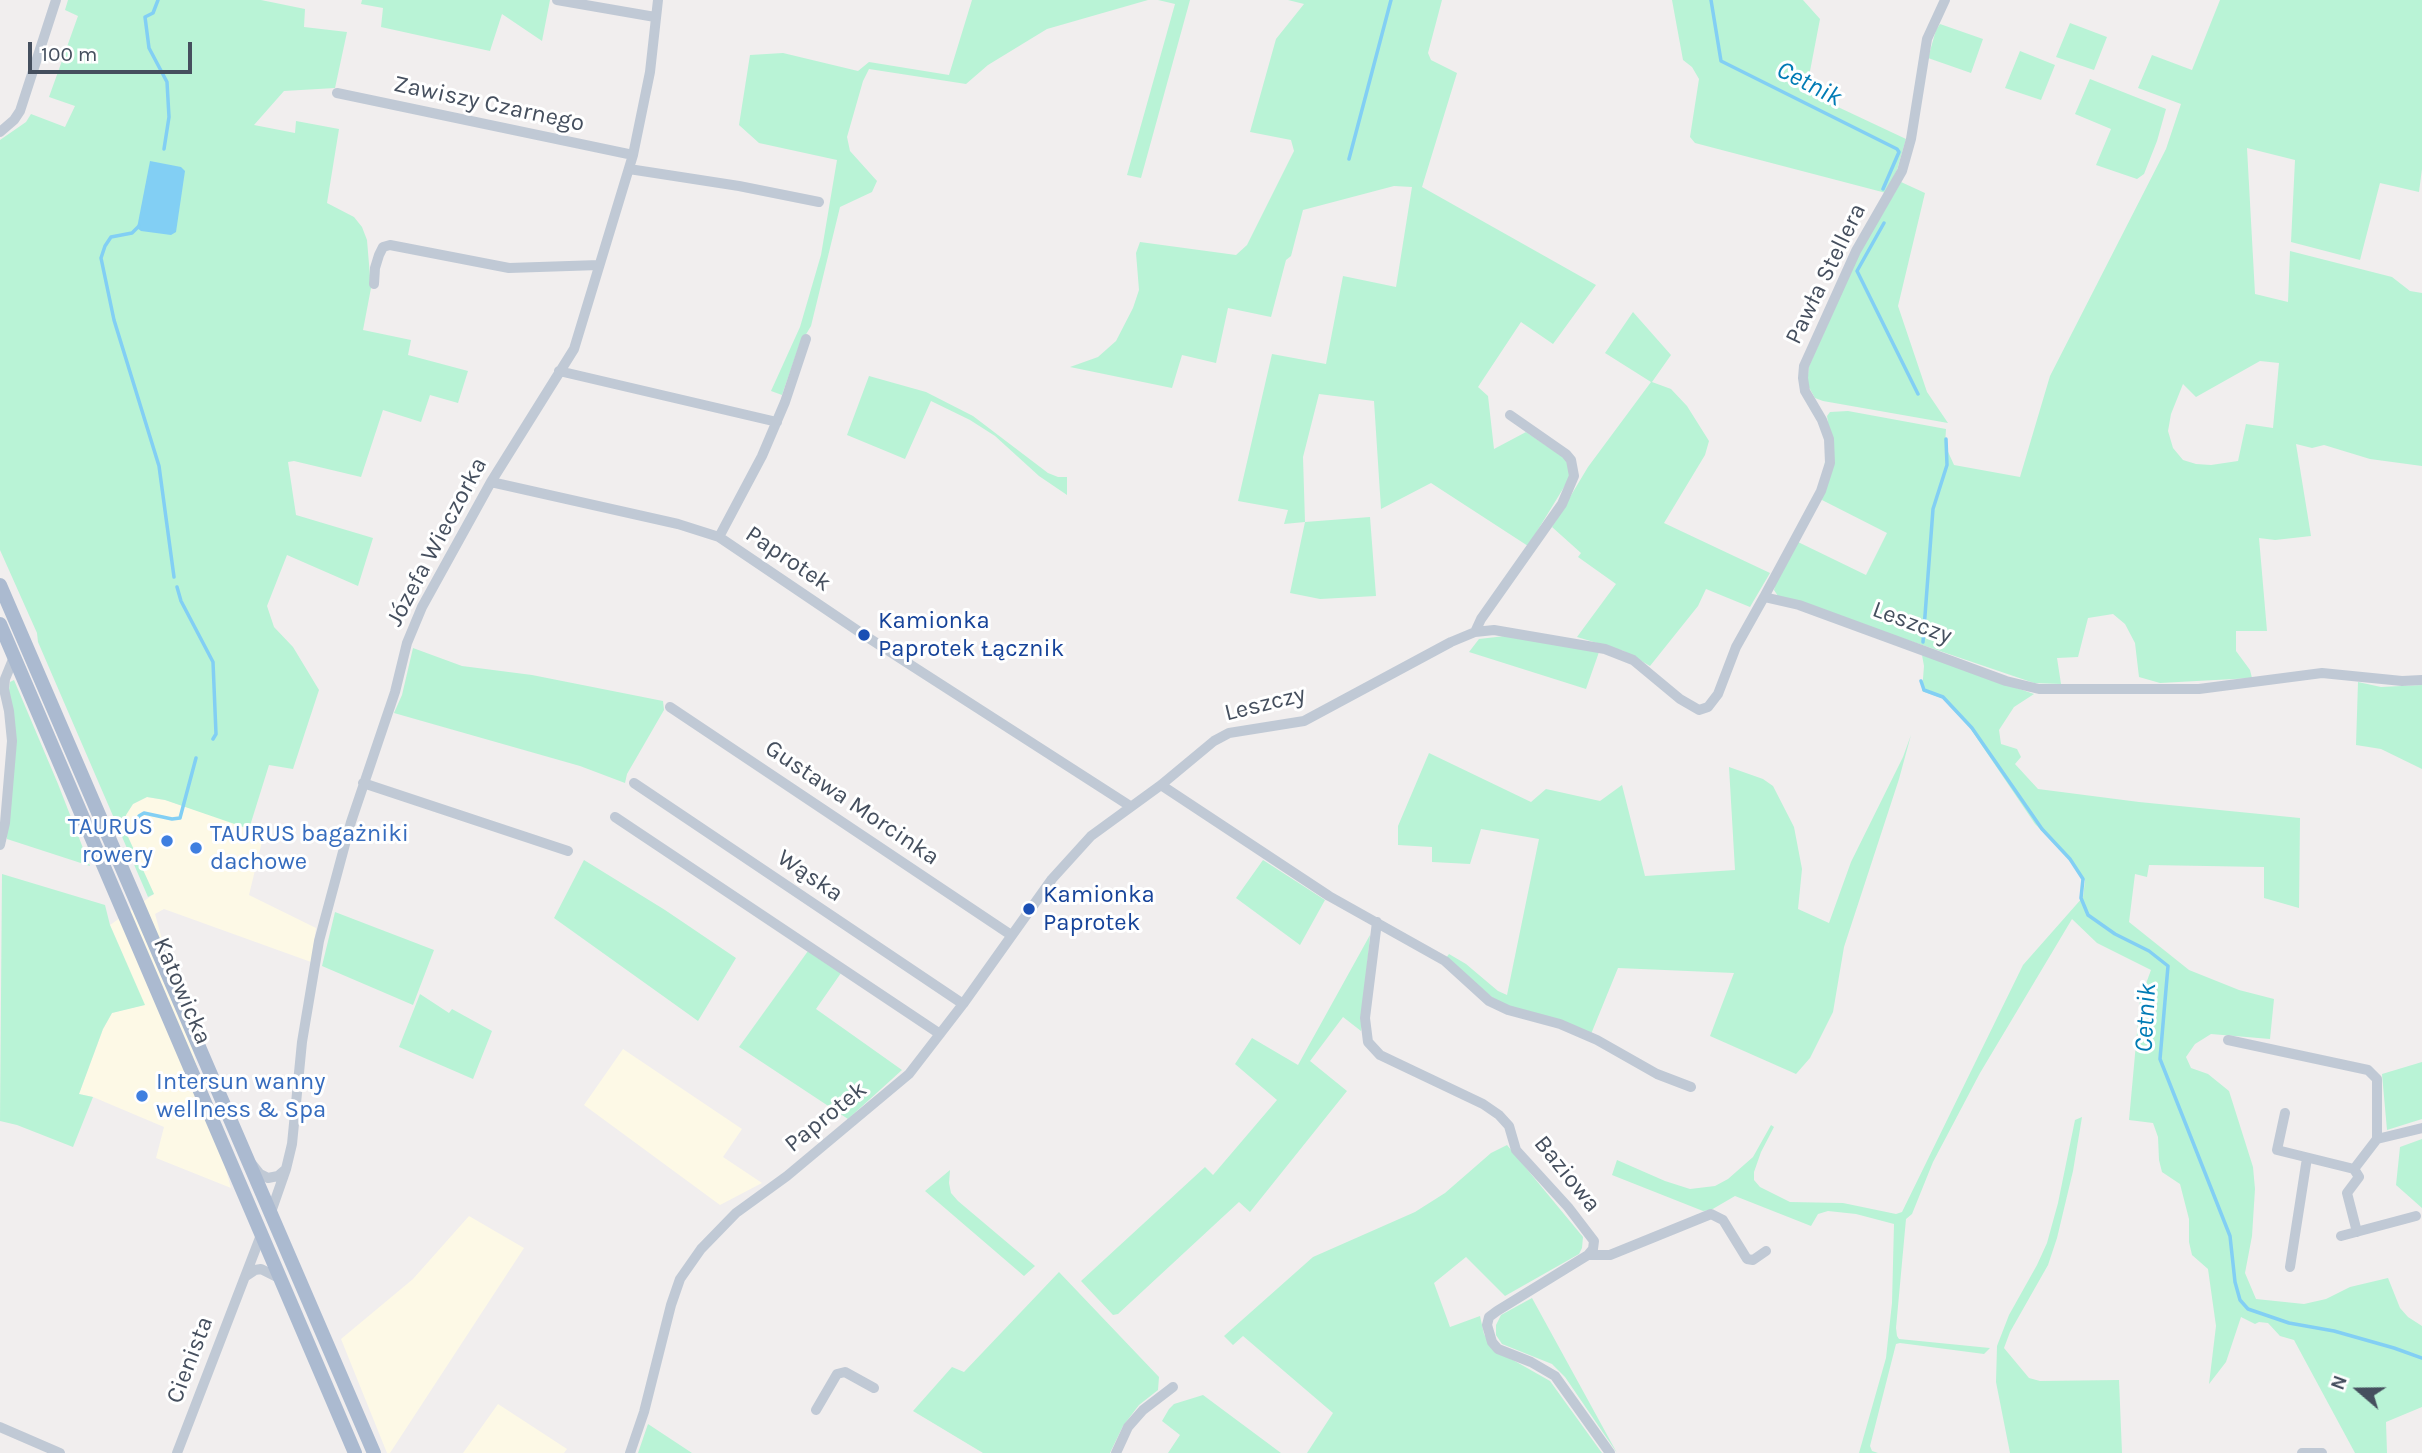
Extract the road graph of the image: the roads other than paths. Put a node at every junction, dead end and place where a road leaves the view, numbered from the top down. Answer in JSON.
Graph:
{"nodes":[{"id":1,"x":56,"y":0,"type":"edge"},
{"id":2,"x":557,"y":0,"type":"edge"},
{"id":3,"x":658,"y":0,"type":"edge"},
{"id":4,"x":1945,"y":0,"type":"edge"},
{"id":5,"x":655,"y":17,"type":"junction"},
{"id":6,"x":337,"y":93,"type":"dead end"},
{"id":7,"x":0,"y":132,"type":"edge"},
{"id":8,"x":633,"y":155,"type":"junction"},
{"id":9,"x":629,"y":169,"type":"junction"},
{"id":10,"x":819,"y":202,"type":"dead end"},
{"id":11,"x":599,"y":265,"type":"junction"},
{"id":12,"x":374,"y":284,"type":"dead end"},
{"id":13,"x":806,"y":339,"type":"dead end"},
{"id":14,"x":559,"y":371,"type":"junction"},
{"id":15,"x":1510,"y":415,"type":"dead end"},
{"id":16,"x":776,"y":422,"type":"junction"},
{"id":17,"x":491,"y":482,"type":"junction"},
{"id":18,"x":719,"y":537,"type":"junction"},
{"id":19,"x":0,"y":585,"type":"edge"},
{"id":20,"x":1764,"y":597,"type":"junction"},
{"id":21,"x":0,"y":624,"type":"edge"},
{"id":22,"x":1475,"y":632,"type":"junction"},
{"id":23,"x":14,"y":657,"type":"junction"},
{"id":24,"x":2422,"y":680,"type":"edge"},
{"id":25,"x":670,"y":707,"type":"dead end"},
{"id":26,"x":1214,"y":741,"type":"joint"},
{"id":27,"x":363,"y":783,"type":"junction"},
{"id":28,"x":634,"y":783,"type":"dead end"},
{"id":29,"x":1160,"y":785,"type":"junction"},
{"id":30,"x":1129,"y":806,"type":"junction"},
{"id":31,"x":615,"y":817,"type":"dead end"},
{"id":32,"x":0,"y":845,"type":"edge"},
{"id":33,"x":568,"y":851,"type":"dead end"},
{"id":34,"x":1377,"y":922,"type":"junction"},
{"id":35,"x":1012,"y":935,"type":"junction"},
{"id":36,"x":963,"y":1004,"type":"junction"},
{"id":37,"x":940,"y":1034,"type":"junction"},
{"id":38,"x":2228,"y":1040,"type":"dead end"},
{"id":39,"x":1691,"y":1087,"type":"dead end"},
{"id":40,"x":2285,"y":1113,"type":"dead end"},
{"id":41,"x":2422,"y":1128,"type":"edge"},
{"id":42,"x":2377,"y":1139,"type":"junction"},
{"id":43,"x":2307,"y":1158,"type":"junction"},
{"id":44,"x":248,"y":1160,"type":"junction"},
{"id":45,"x":286,"y":1169,"type":"junction"},
{"id":46,"x":2354,"y":1169,"type":"junction"},
{"id":47,"x":271,"y":1212,"type":"junction"},
{"id":48,"x":2416,"y":1216,"type":"dead end"},
{"id":49,"x":2357,"y":1232,"type":"junction"},
{"id":50,"x":261,"y":1235,"type":"junction"},
{"id":51,"x":2341,"y":1236,"type":"dead end"},
{"id":52,"x":1766,"y":1251,"type":"dead end"},
{"id":53,"x":1588,"y":1255,"type":"junction"},
{"id":54,"x":2290,"y":1267,"type":"dead end"},
{"id":55,"x":281,"y":1280,"type":"junction"},
{"id":56,"x":242,"y":1281,"type":"junction"},
{"id":57,"x":1173,"y":1387,"type":"dead end"},
{"id":58,"x":874,"y":1388,"type":"dead end"},
{"id":59,"x":816,"y":1410,"type":"dead end"},
{"id":60,"x":0,"y":1427,"type":"edge"},
{"id":61,"x":60,"y":1453,"type":"edge"},
{"id":62,"x":177,"y":1453,"type":"edge"},
{"id":63,"x":355,"y":1453,"type":"edge"},
{"id":64,"x":374,"y":1453,"type":"edge"},
{"id":65,"x":630,"y":1453,"type":"edge"},
{"id":66,"x":1116,"y":1453,"type":"edge"},
{"id":67,"x":1610,"y":1453,"type":"edge"},
{"id":68,"x":2302,"y":1453,"type":"edge"},
{"id":69,"x":2322,"y":1453,"type":"edge"}],
"edges":[{"from":1,"to":7,"type":"street"},
{"from":2,"to":5,"type":"street"},
{"from":3,"to":5,"type":"street","name":"Józefa Wieczorka"},
{"from":4,"to":20,"type":"street","name":"Pawła Stellera"},
{"from":5,"to":8,"type":"street","name":"Józefa Wieczorka"},
{"from":6,"to":8,"type":"street","name":"Zawiszy Czarnego"},
{"from":8,"to":9,"type":"street","name":"Józefa Wieczorka"},
{"from":9,"to":10,"type":"street"},
{"from":9,"to":11,"type":"street","name":"Józefa Wieczorka"},
{"from":11,"to":12,"type":"street"},
{"from":11,"to":14,"type":"street","name":"Józefa Wieczorka"},
{"from":13,"to":16,"type":"street","name":"Paprotek"},
{"from":14,"to":16,"type":"street"},
{"from":14,"to":17,"type":"street","name":"Józefa Wieczorka"},
{"from":15,"to":22,"type":"street"},
{"from":16,"to":18,"type":"street","name":"Paprotek"},
{"from":17,"to":18,"type":"street"},
{"from":17,"to":27,"type":"street","name":"Józefa Wieczorka"},
{"from":18,"to":30,"type":"street","name":"Paprotek"},
{"from":19,"to":44,"type":"main road","name":"Katowicka"},
{"from":20,"to":22,"type":"street","name":"Leszczy"},
{"from":20,"to":24,"type":"street","name":"Leszczy"},
{"from":21,"to":23,"type":"main road","name":"Katowicka"},
{"from":22,"to":26,"type":"street","name":"Leszczy"},
{"from":23,"to":32,"type":"street"},
{"from":23,"to":50,"type":"main road","name":"Katowicka"},
{"from":25,"to":35,"type":"street","name":"Gustawa Morcinka"},
{"from":26,"to":29,"type":"street","name":"Paprotek"},
{"from":27,"to":33,"type":"street"},
{"from":27,"to":45,"type":"street","name":"Józefa Wieczorka"},
{"from":28,"to":36,"type":"street","name":"Wąska"},
{"from":29,"to":30,"type":"street","name":"Paprotek"},
{"from":29,"to":34,"type":"street"},
{"from":30,"to":35,"type":"street","name":"Paprotek"},
{"from":31,"to":37,"type":"street"},
{"from":34,"to":39,"type":"street"},
{"from":34,"to":53,"type":"street","name":"Baziowa"},
{"from":35,"to":36,"type":"street","name":"Paprotek"},
{"from":36,"to":37,"type":"street","name":"Paprotek"},
{"from":37,"to":65,"type":"street","name":"Paprotek"},
{"from":38,"to":42,"type":"street"},
{"from":40,"to":43,"type":"street"},
{"from":41,"to":42,"type":"street"},
{"from":42,"to":46,"type":"street"},
{"from":43,"to":46,"type":"street"},
{"from":43,"to":54,"type":"street"},
{"from":44,"to":45,"type":"street"},
{"from":44,"to":47,"type":"main road","name":"Katowicka"},
{"from":45,"to":47,"type":"street","name":"Józefa Wieczorka"},
{"from":46,"to":49,"type":"street"},
{"from":47,"to":64,"type":"main road","name":"Katowicka"},
{"from":48,"to":49,"type":"street"},
{"from":49,"to":51,"type":"street"},
{"from":50,"to":55,"type":"main road","name":"Katowicka"},
{"from":50,"to":56,"type":"street","name":"Cienista"},
{"from":52,"to":53,"type":"street"},
{"from":53,"to":67,"type":"street"},
{"from":55,"to":56,"type":"street"},
{"from":55,"to":63,"type":"main road","name":"Katowicka"},
{"from":56,"to":62,"type":"street","name":"Cienista"},
{"from":57,"to":66,"type":"street"},
{"from":58,"to":59,"type":"street"},
{"from":60,"to":61,"type":"street"},
{"from":68,"to":69,"type":"street"}]}
